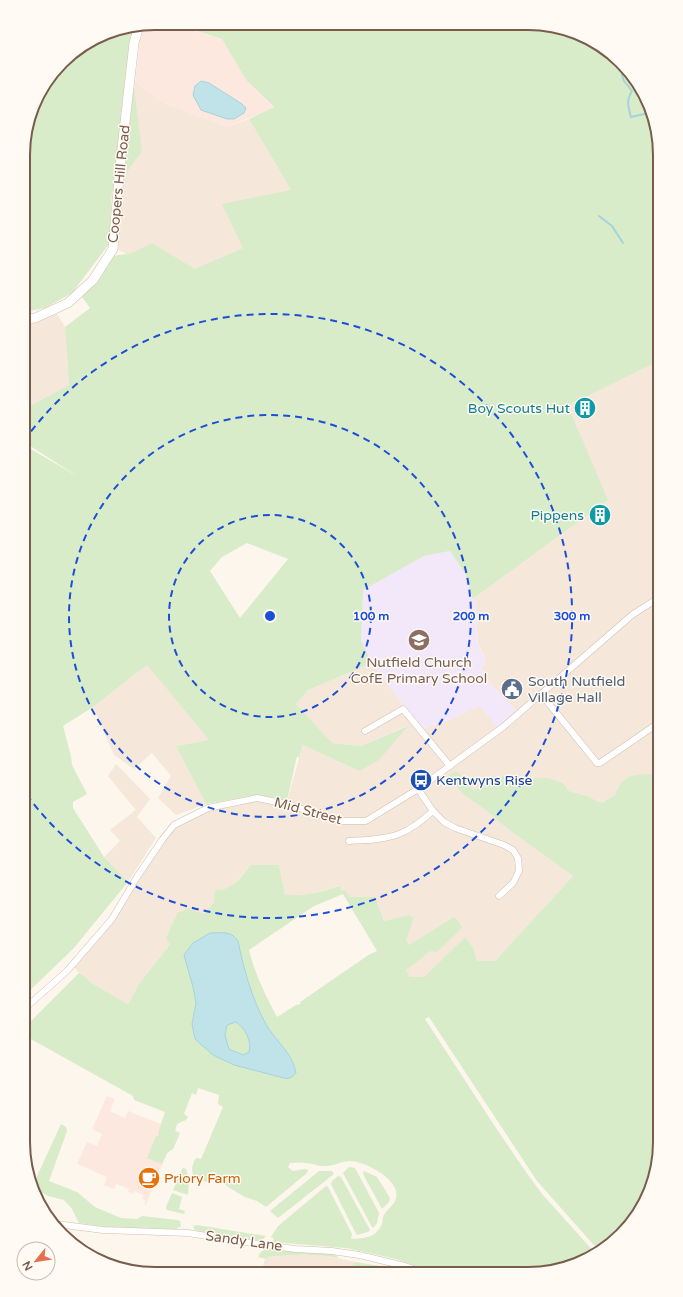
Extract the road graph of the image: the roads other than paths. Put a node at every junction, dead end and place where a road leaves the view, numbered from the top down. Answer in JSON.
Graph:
{"nodes":[{"id":1,"x":138,"y":31,"type":"edge"},
{"id":2,"x":30,"y":318,"type":"edge"},
{"id":3,"x":653,"y":602,"type":"edge"},
{"id":4,"x":541,"y":694,"type":"junction"},
{"id":5,"x":653,"y":727,"type":"edge"},
{"id":6,"x":365,"y":732,"type":"dead end"},
{"id":7,"x":450,"y":766,"type":"junction"},
{"id":8,"x":418,"y":789,"type":"junction"},
{"id":9,"x":433,"y":811,"type":"junction"},
{"id":10,"x":348,"y":841,"type":"dead end"},
{"id":11,"x":499,"y":896,"type":"dead end"},
{"id":12,"x":30,"y":1004,"type":"edge"},
{"id":13,"x":61,"y":1225,"type":"edge"},
{"id":14,"x":408,"y":1267,"type":"edge"}],
"edges":[{"from":1,"to":2,"type":"street","name":"Coopers Hill Road"},
{"from":3,"to":4,"type":"street","name":"Mid Street"},
{"from":4,"to":5,"type":"street"},
{"from":4,"to":7,"type":"street","name":"Mid Street"},
{"from":6,"to":7,"type":"street"},
{"from":7,"to":8,"type":"street","name":"Mid Street"},
{"from":8,"to":9,"type":"street"},
{"from":8,"to":12,"type":"street","name":"Mid Street"},
{"from":9,"to":10,"type":"street"},
{"from":9,"to":11,"type":"street"},
{"from":13,"to":14,"type":"street","name":"Sandy Lane"}]}
